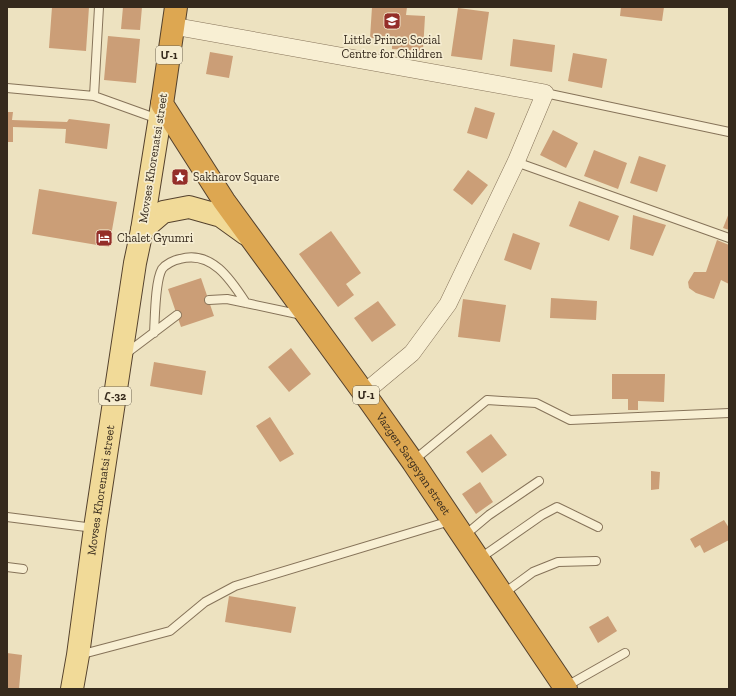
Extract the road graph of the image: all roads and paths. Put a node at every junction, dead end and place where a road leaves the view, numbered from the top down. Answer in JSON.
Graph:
{"nodes":[{"id":1,"x":99,"y":7,"type":"edge"},
{"id":2,"x":174,"y":16,"type":"edge"},
{"id":3,"x":7,"y":88,"type":"edge"},
{"id":4,"x":545,"y":93,"type":"junction"},
{"id":5,"x":94,"y":96,"type":"junction"},
{"id":6,"x":161,"y":111,"type":"junction"},
{"id":7,"x":729,"y":132,"type":"edge"},
{"id":8,"x":516,"y":162,"type":"junction"},
{"id":9,"x":142,"y":230,"type":"junction"},
{"id":10,"x":251,"y":237,"type":"junction"},
{"id":11,"x":729,"y":238,"type":"edge"},
{"id":12,"x":209,"y":300,"type":"dead end"},
{"id":13,"x":246,"y":303,"type":"junction"},
{"id":14,"x":177,"y":315,"type":"dead end"},
{"id":15,"x":309,"y":317,"type":"junction"},
{"id":16,"x":154,"y":333,"type":"junction"},
{"id":17,"x":120,"y":358,"type":"junction"},
{"id":18,"x":364,"y":393,"type":"junction"},
{"id":19,"x":729,"y":413,"type":"edge"},
{"id":20,"x":413,"y":462,"type":"junction"},
{"id":21,"x":538,"y":481,"type":"dead end"},
{"id":22,"x":7,"y":517,"type":"edge"},
{"id":23,"x":598,"y":527,"type":"dead end"},
{"id":24,"x":95,"y":528,"type":"junction"},
{"id":25,"x":458,"y":528,"type":"junction"},
{"id":26,"x":479,"y":559,"type":"junction"},
{"id":27,"x":596,"y":561,"type":"dead end"},
{"id":28,"x":7,"y":567,"type":"edge"},
{"id":29,"x":23,"y":569,"type":"dead end"},
{"id":30,"x":503,"y":595,"type":"junction"},
{"id":31,"x":625,"y":653,"type":"dead end"},
{"id":32,"x":78,"y":655,"type":"junction"},
{"id":33,"x":565,"y":688,"type":"edge"},
{"id":34,"x":72,"y":689,"type":"edge"}],
"edges":[{"from":1,"to":5,"type":"lane"},
{"from":2,"to":4,"type":"street"},
{"from":2,"to":6,"type":"highway","name":"Movses Khorenatsi street","number":"Մ-1"},
{"from":3,"to":5,"type":"lane"},
{"from":4,"to":7,"type":"lane"},
{"from":4,"to":8,"type":"street"},
{"from":5,"to":6,"type":"lane"},
{"from":6,"to":9,"type":"main road","name":"Movses Khorenatsi street","number":"Հ-32"},
{"from":6,"to":10,"type":"highway","name":"Vazgen Sargsyan street","number":"Մ-1"},
{"from":8,"to":11,"type":"lane"},
{"from":8,"to":18,"type":"street"},
{"from":9,"to":10,"type":"main road"},
{"from":9,"to":17,"type":"main road","name":"Movses Khorenatsi street","number":"Հ-32"},
{"from":10,"to":15,"type":"highway","name":"Vazgen Sargsyan street","number":"Մ-1"},
{"from":12,"to":13,"type":"lane"},
{"from":13,"to":15,"type":"lane"},
{"from":13,"to":16,"type":"lane"},
{"from":14,"to":16,"type":"lane"},
{"from":15,"to":18,"type":"highway","name":"Vazgen Sargsyan street","number":"Մ-1"},
{"from":16,"to":17,"type":"lane"},
{"from":17,"to":24,"type":"main road","name":"Movses Khorenatsi street","number":"Հ-32"},
{"from":18,"to":20,"type":"highway","name":"Vazgen Sargsyan street","number":"Մ-1"},
{"from":19,"to":20,"type":"lane"},
{"from":20,"to":25,"type":"highway","name":"Vazgen Sargsyan street","number":"Մ-1"},
{"from":21,"to":25,"type":"lane"},
{"from":22,"to":24,"type":"lane"},
{"from":23,"to":26,"type":"lane"},
{"from":24,"to":32,"type":"main road","name":"Movses Khorenatsi street","number":"Հ-32"},
{"from":25,"to":26,"type":"highway","name":"Vazgen Sargsyan street","number":"Մ-1"},
{"from":25,"to":32,"type":"lane"},
{"from":26,"to":30,"type":"highway","name":"Vazgen Sargsyan street","number":"Մ-1"},
{"from":27,"to":30,"type":"lane"},
{"from":28,"to":29,"type":"lane"},
{"from":30,"to":33,"type":"highway","name":"Vazgen Sargsyan street","number":"Մ-1"},
{"from":31,"to":33,"type":"lane"},
{"from":32,"to":34,"type":"main road","name":"Movses Khorenatsi street","number":"Հ-32"}]}
